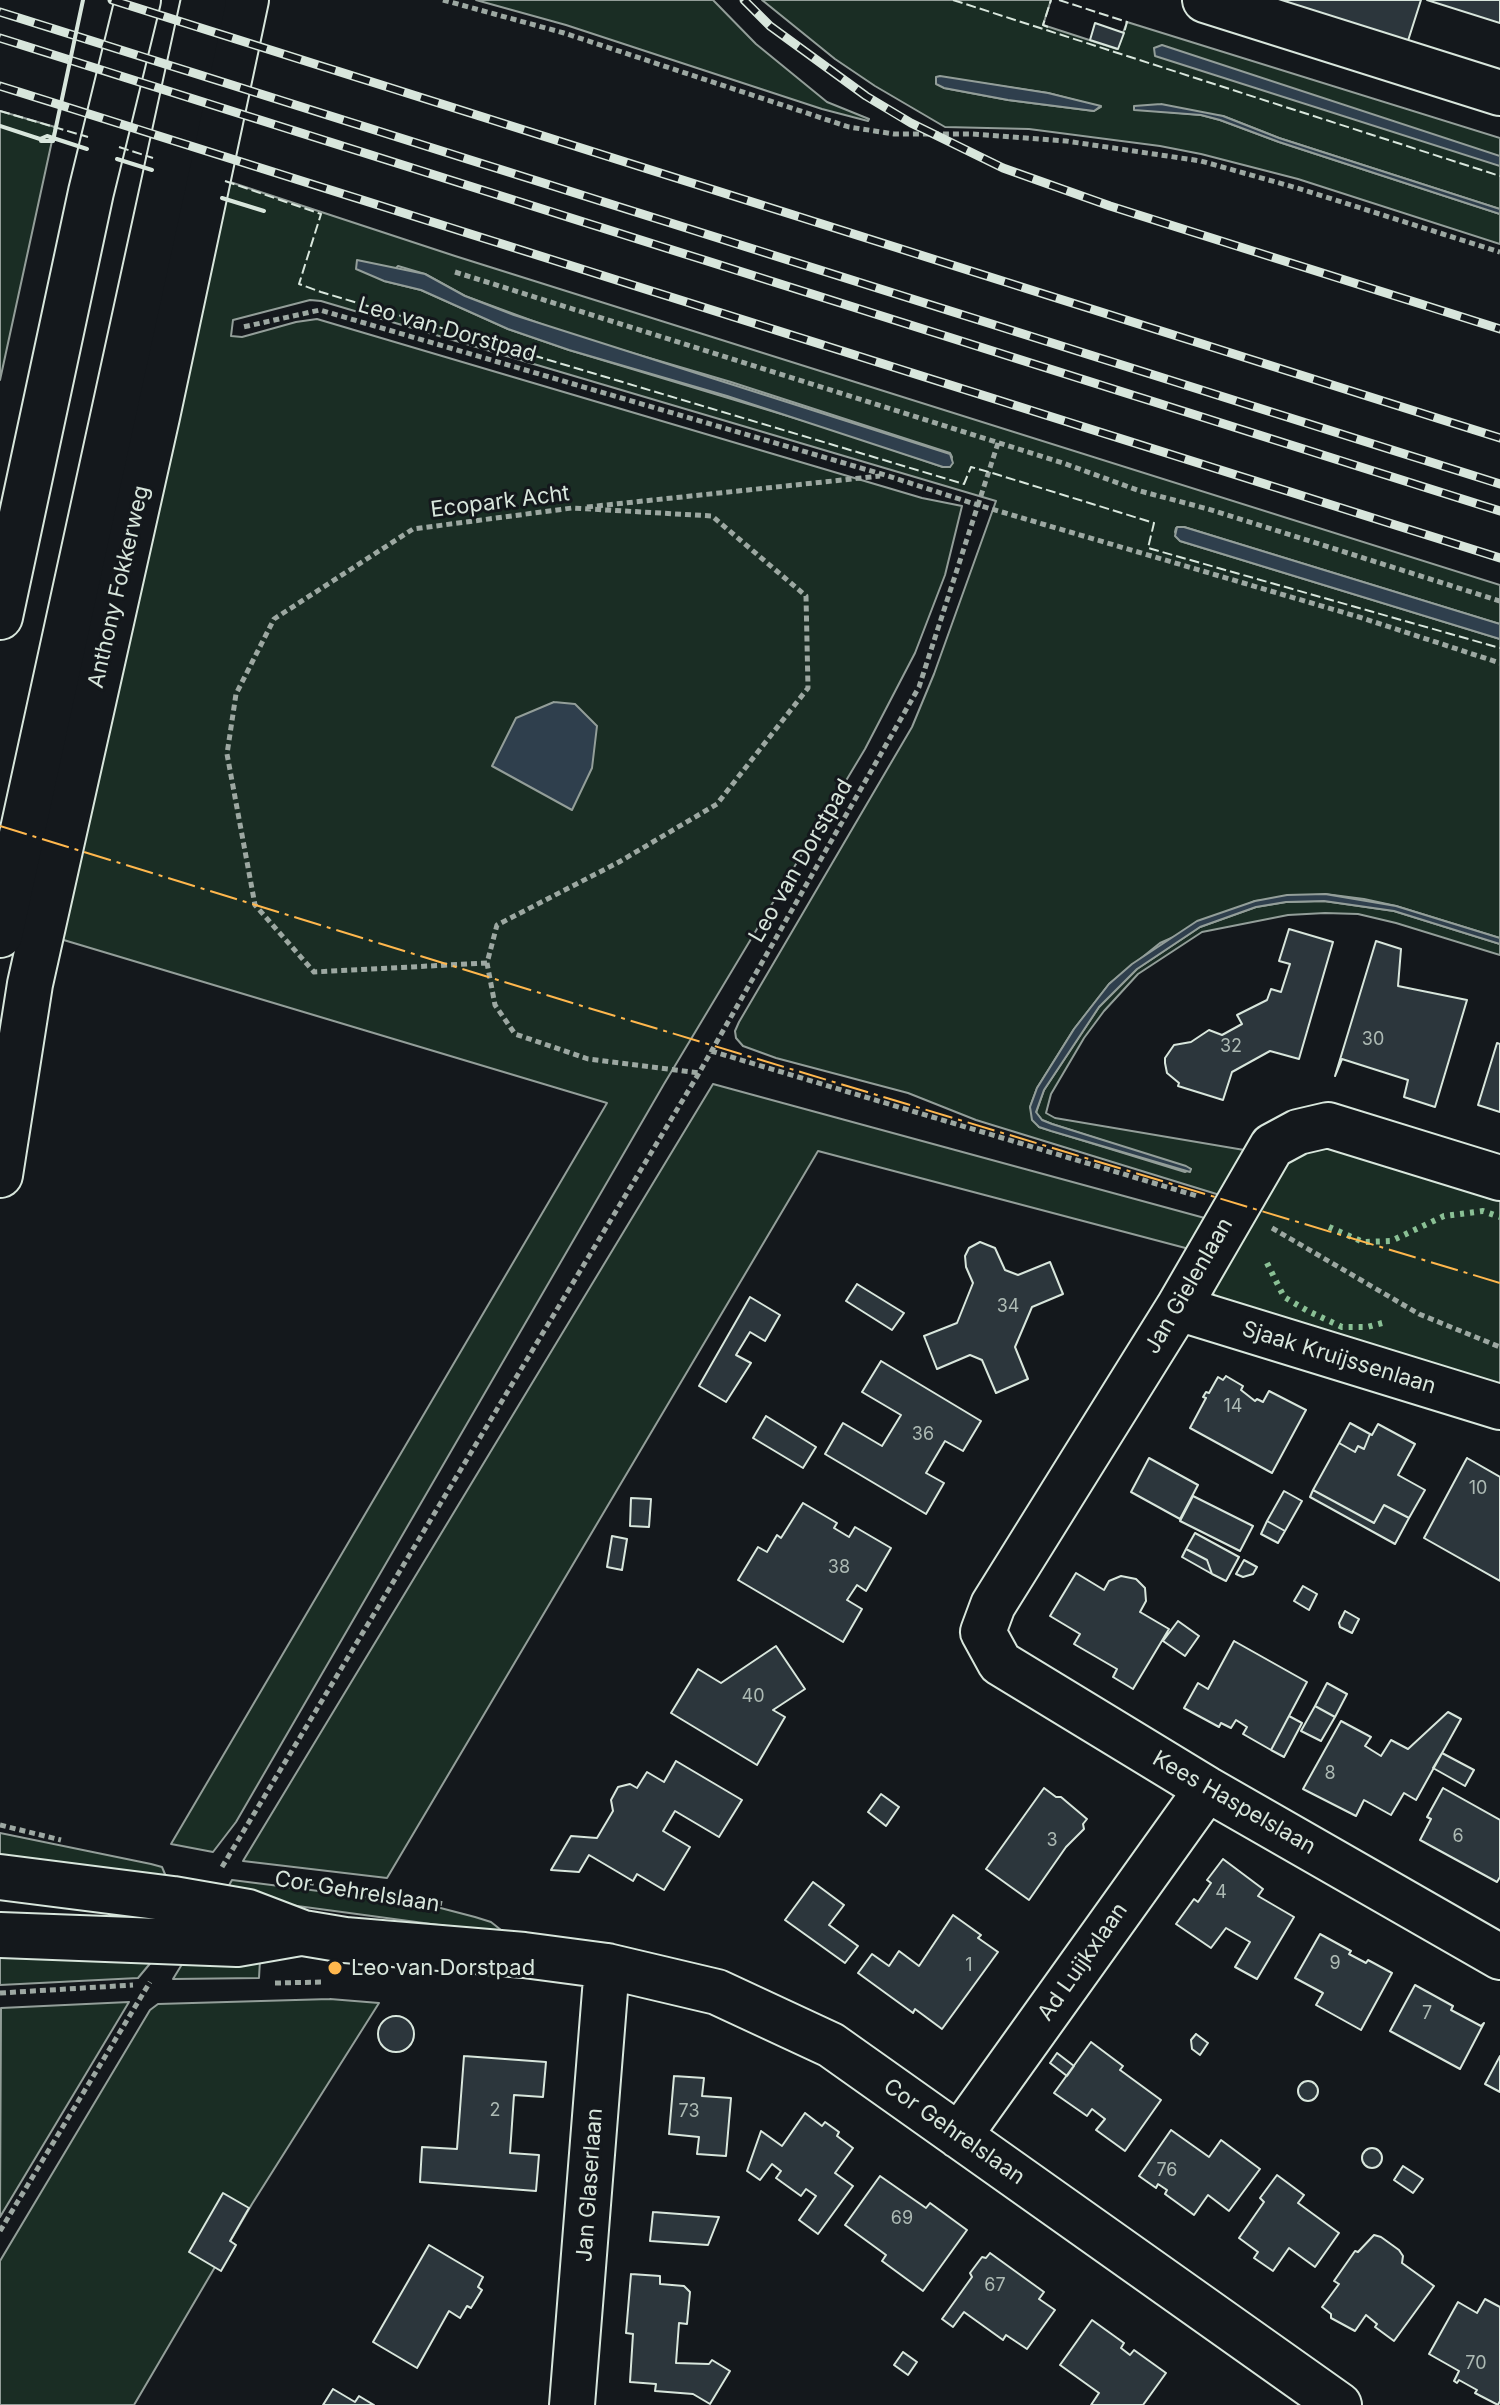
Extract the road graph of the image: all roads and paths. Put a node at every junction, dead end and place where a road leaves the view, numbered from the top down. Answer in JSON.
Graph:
{"nodes":[{"id":1,"x":138,"y":0,"type":"edge"},
{"id":2,"x":204,"y":0,"type":"edge"},
{"id":3,"x":246,"y":0,"type":"edge"},
{"id":4,"x":443,"y":0,"type":"edge"},
{"id":5,"x":1205,"y":0,"type":"edge"},
{"id":6,"x":1500,"y":93,"type":"edge"},
{"id":7,"x":1500,"y":252,"type":"edge"},
{"id":8,"x":455,"y":272,"type":"dead end"},
{"id":9,"x":243,"y":327,"type":"dead end"},
{"id":10,"x":998,"y":443,"type":"junction"},
{"id":11,"x":885,"y":475,"type":"junction"},
{"id":12,"x":978,"y":505,"type":"junction"},
{"id":13,"x":572,"y":508,"type":"junction"},
{"id":14,"x":1500,"y":601,"type":"edge"},
{"id":15,"x":0,"y":617,"type":"edge"},
{"id":16,"x":1500,"y":663,"type":"edge"},
{"id":17,"x":0,"y":935,"type":"edge"},
{"id":18,"x":487,"y":963,"type":"junction"},
{"id":19,"x":711,"y":1051,"type":"junction"},
{"id":20,"x":699,"y":1073,"type":"junction"},
{"id":21,"x":0,"y":1175,"type":"edge"},
{"id":22,"x":1500,"y":1178,"type":"edge"},
{"id":23,"x":1235,"y":1207,"type":"junction"},
{"id":24,"x":1178,"y":1308,"type":"junction"},
{"id":25,"x":1500,"y":1347,"type":"edge"},
{"id":26,"x":1500,"y":1407,"type":"edge"},
{"id":27,"x":983,"y":1632,"type":"joint"},
{"id":28,"x":1207,"y":1789,"type":"junction"},
{"id":29,"x":234,"y":1873,"type":"dead end"},
{"id":30,"x":0,"y":1877,"type":"edge"},
{"id":31,"x":280,"y":1879,"type":"dead end"},
{"id":32,"x":447,"y":1905,"type":"dead end"},
{"id":33,"x":303,"y":1933,"type":"junction"},
{"id":34,"x":0,"y":1935,"type":"edge"},
{"id":35,"x":1500,"y":1957,"type":"edge"},
{"id":36,"x":607,"y":1966,"type":"junction"},
{"id":37,"x":148,"y":1984,"type":"dead end"},
{"id":38,"x":959,"y":2136,"type":"junction"},
{"id":39,"x":0,"y":2231,"type":"edge"},
{"id":40,"x":572,"y":2405,"type":"edge"},
{"id":41,"x":1339,"y":2405,"type":"edge"}],
"edges":[{"from":1,"to":15,"type":"street"},
{"from":2,"to":17,"type":"street","name":"Anthony Fokkerweg"},
{"from":3,"to":21,"type":"street","name":"Anthony Fokkerweg"},
{"from":4,"to":7,"type":"path"},
{"from":5,"to":6,"type":"street"},
{"from":8,"to":10,"type":"path"},
{"from":9,"to":11,"type":"path","name":"Leo van Dorstpad"},
{"from":10,"to":12,"type":"path"},
{"from":10,"to":14,"type":"path"},
{"from":11,"to":12,"type":"path","name":"Leo van Dorstpad"},
{"from":11,"to":13,"type":"path"},
{"from":12,"to":16,"type":"path"},
{"from":12,"to":19,"type":"path","name":"Leo van Dorstpad"},
{"from":13,"to":18,"type":"path","name":"Ecopark Acht"},
{"from":13,"to":18,"type":"path","name":"Ecopark Acht"},
{"from":18,"to":20,"type":"path"},
{"from":19,"to":20,"type":"path","name":"Leo van Dorstpad"},
{"from":19,"to":23,"type":"path"},
{"from":20,"to":29,"type":"path","name":"Leo van Dorstpad"},
{"from":22,"to":23,"type":"street","name":"Jan Gielenlaan"},
{"from":23,"to":24,"type":"street","name":"Jan Gielenlaan"},
{"from":23,"to":25,"type":"path"},
{"from":24,"to":26,"type":"street","name":"Sjaak Kruijssenlaan"},
{"from":24,"to":27,"type":"street","name":"Jan Gielenlaan"},
{"from":27,"to":28,"type":"street","name":"Kees Haspelslaan"},
{"from":28,"to":35,"type":"street","name":"Kees Haspelslaan"},
{"from":28,"to":38,"type":"street","name":"Ad Luijkxlaan"},
{"from":30,"to":33,"type":"street","name":"Cor Gehrelslaan"},
{"from":31,"to":32,"type":"path","name":"Cor Gehrelslaan"},
{"from":33,"to":34,"type":"street","name":"Cor Gehrelslaan"},
{"from":33,"to":36,"type":"street","name":"Cor Gehrelslaan"},
{"from":36,"to":38,"type":"street","name":"Cor Gehrelslaan"},
{"from":36,"to":40,"type":"street","name":"Jan Glaserlaan"},
{"from":37,"to":39,"type":"path"},
{"from":38,"to":41,"type":"street","name":"Cor Gehrelslaan"}]}
